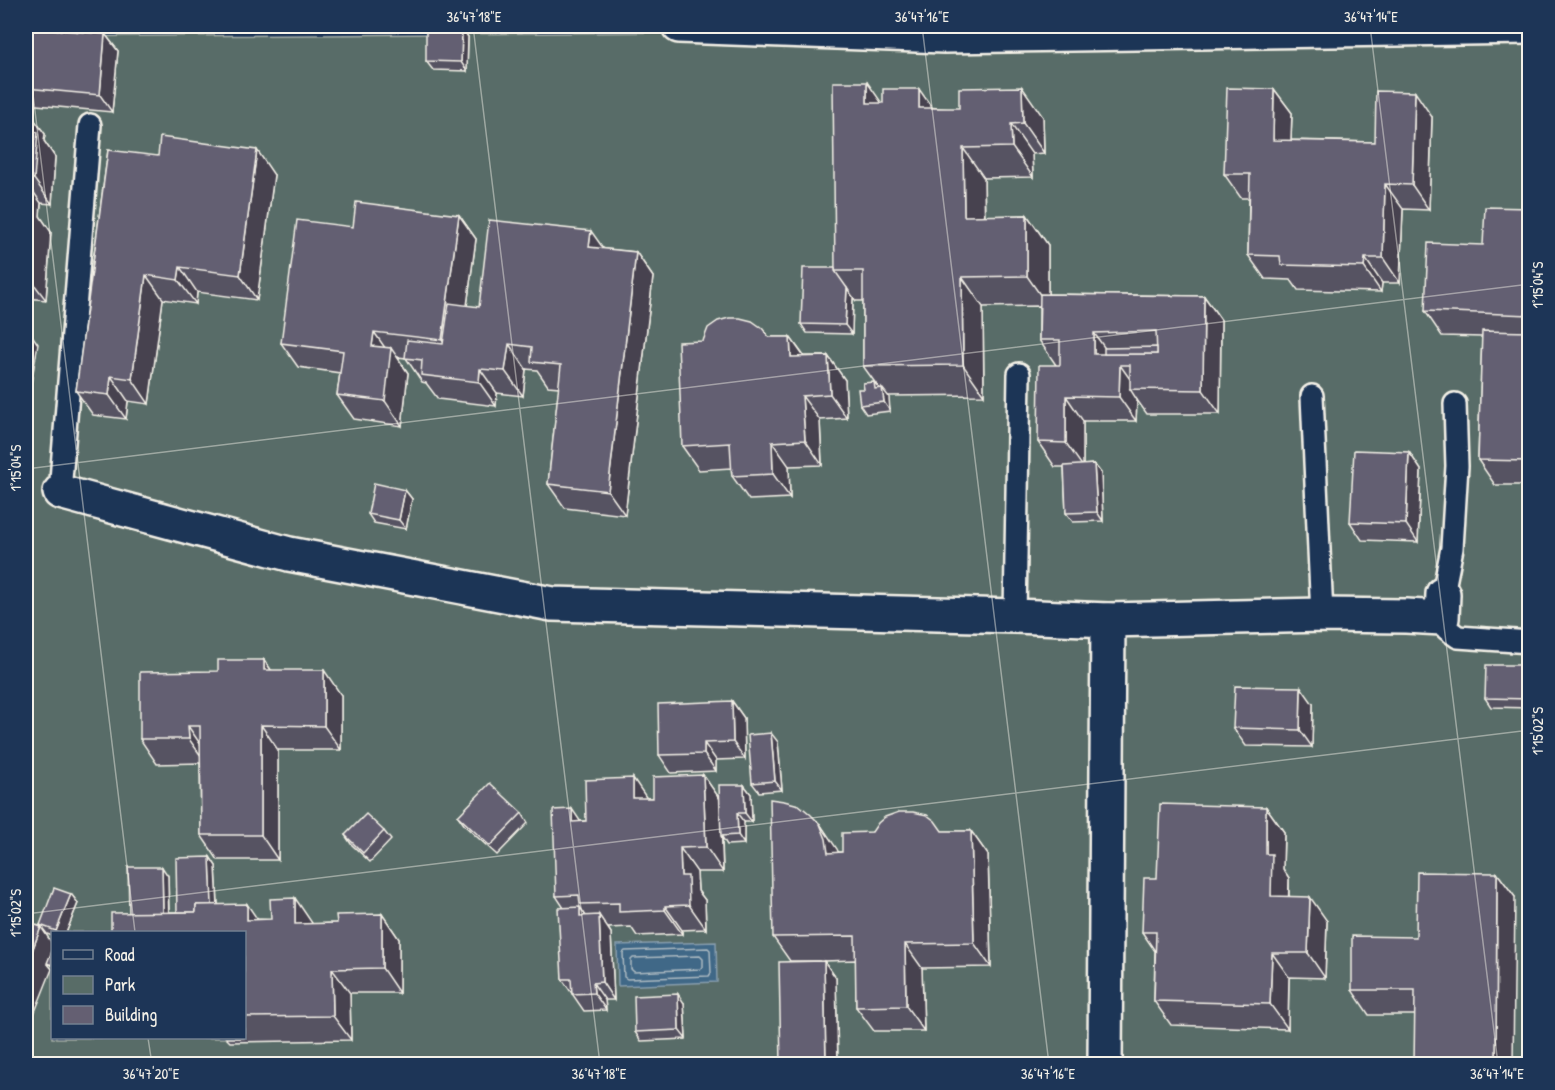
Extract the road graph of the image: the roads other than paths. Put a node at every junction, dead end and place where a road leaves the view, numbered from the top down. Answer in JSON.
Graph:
{"nodes":[{"id":1,"x":679,"y":26,"type":"edge"},
{"id":2,"x":1530,"y":27,"type":"edge"},
{"id":3,"x":90,"y":125,"type":"dead end"},
{"id":4,"x":1019,"y":374,"type":"dead end"},
{"id":5,"x":1312,"y":396,"type":"dead end"},
{"id":6,"x":1455,"y":404,"type":"dead end"},
{"id":7,"x":60,"y":492,"type":"joint"},
{"id":8,"x":1442,"y":606,"type":"junction"},
{"id":9,"x":1322,"y":615,"type":"junction"},
{"id":10,"x":1015,"y":616,"type":"junction"},
{"id":11,"x":1108,"y":620,"type":"junction"},
{"id":12,"x":1530,"y":642,"type":"edge"},
{"id":13,"x":1105,"y":1065,"type":"edge"}],
"edges":[{"from":1,"to":2,"type":"street"},
{"from":3,"to":7,"type":"lane"},
{"from":4,"to":10,"type":"lane"},
{"from":5,"to":9,"type":"lane"},
{"from":6,"to":8,"type":"lane"},
{"from":7,"to":10,"type":"street"},
{"from":8,"to":9,"type":"street"},
{"from":8,"to":12,"type":"lane"},
{"from":9,"to":11,"type":"street"},
{"from":10,"to":11,"type":"street"},
{"from":11,"to":13,"type":"street"}]}
